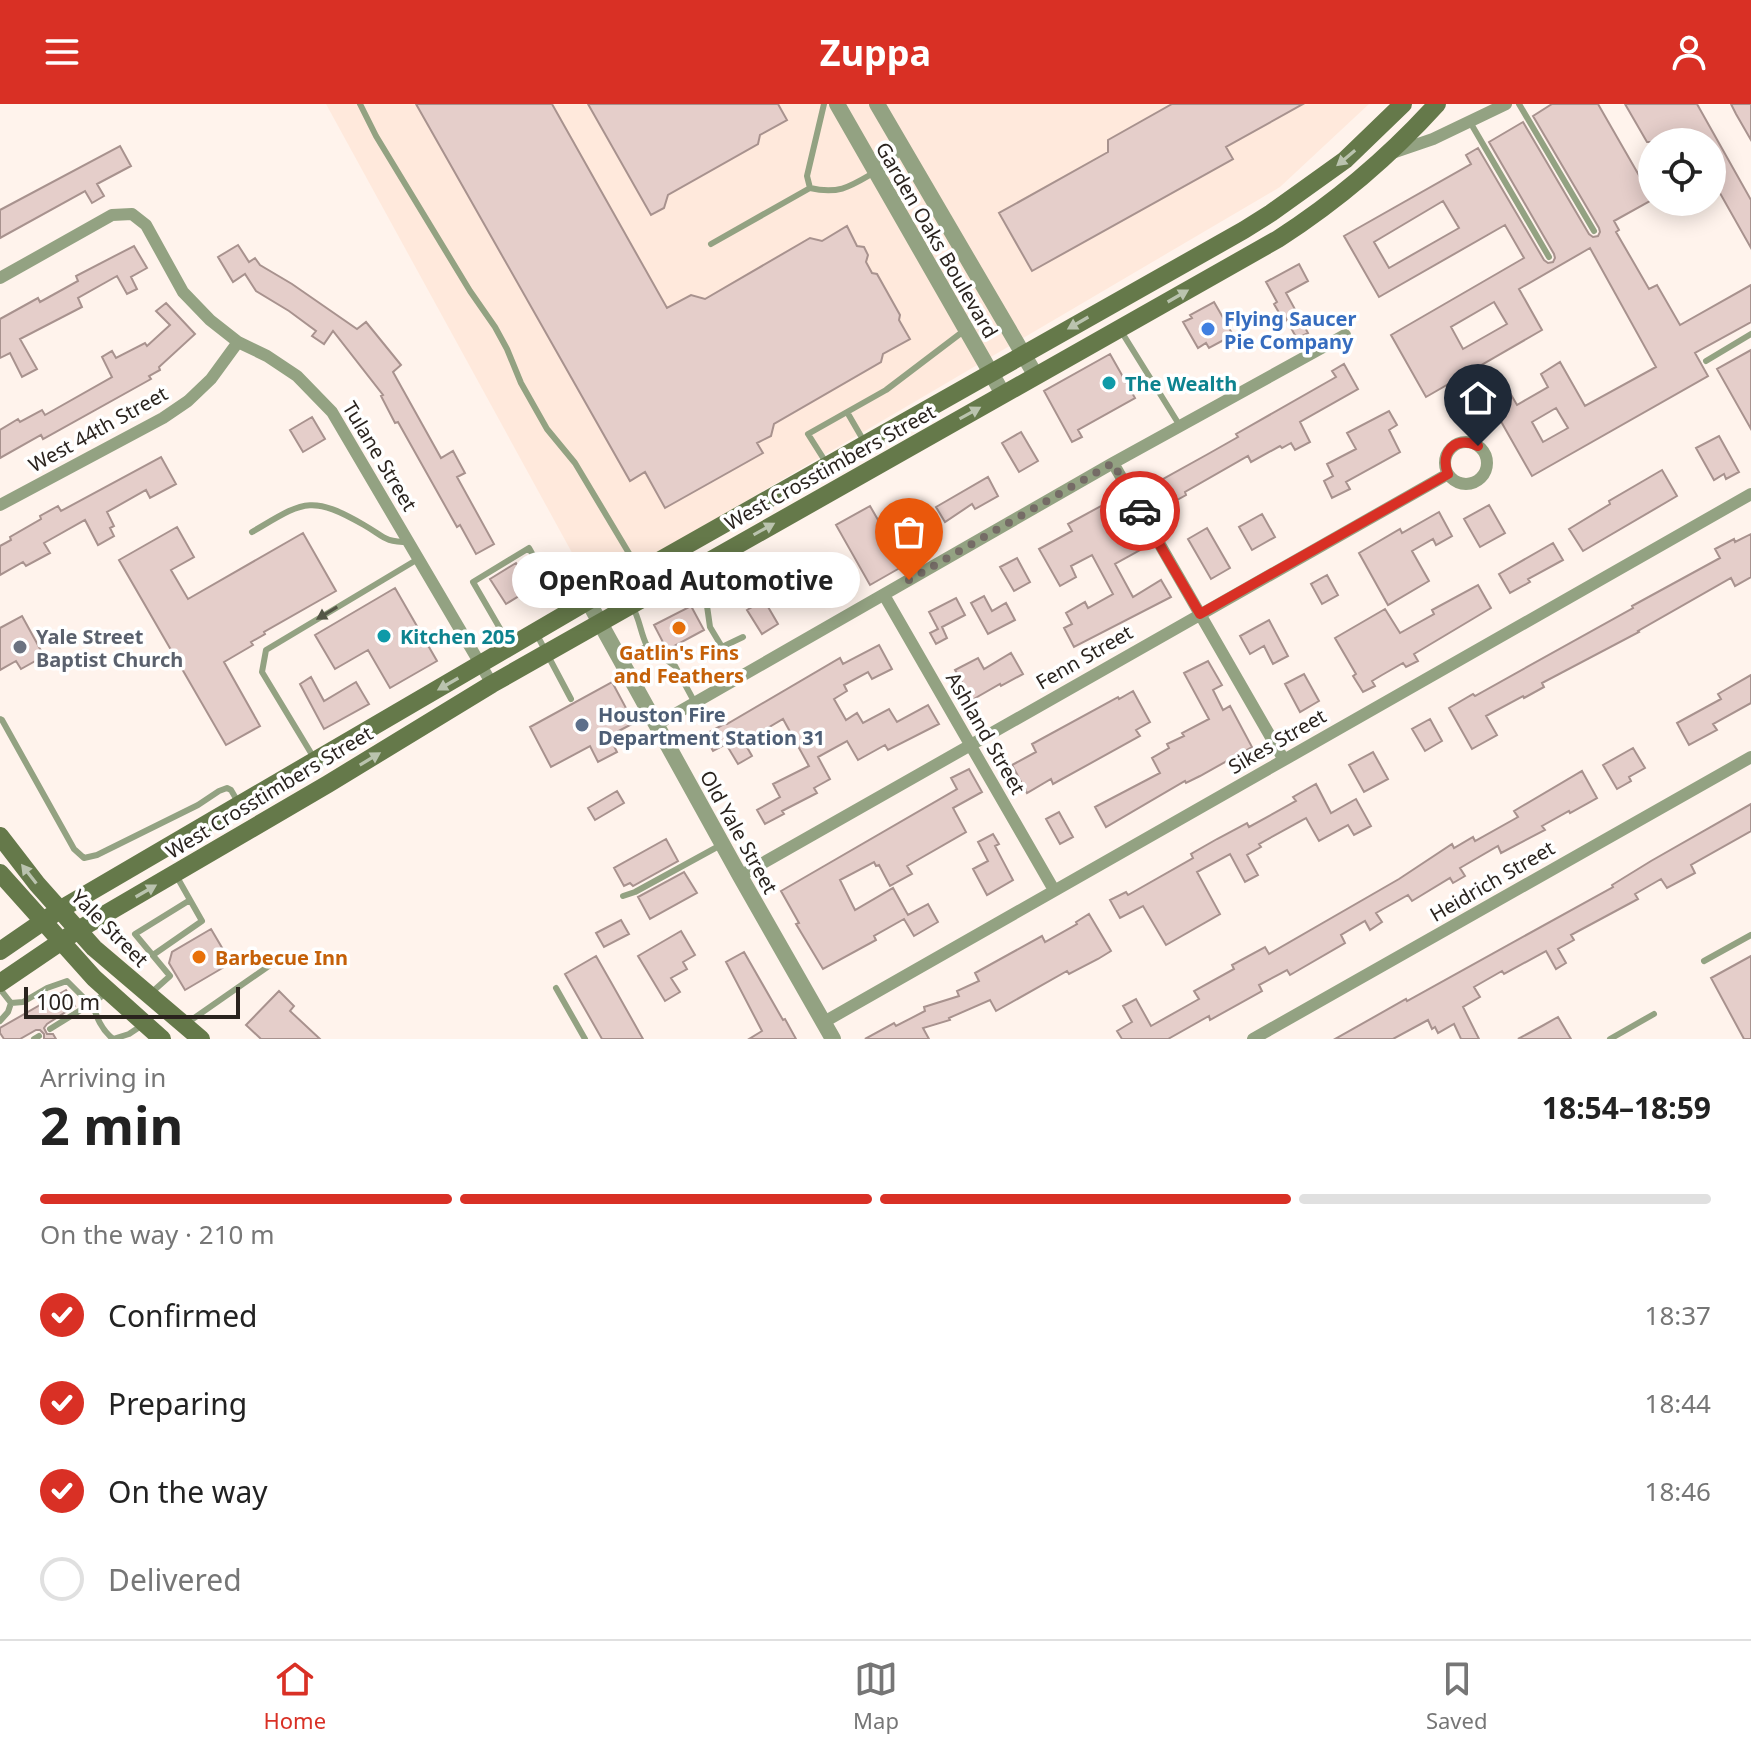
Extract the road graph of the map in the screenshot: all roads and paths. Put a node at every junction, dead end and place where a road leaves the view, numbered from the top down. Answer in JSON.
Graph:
{"nodes":[{"id":1,"x":360,"y":104,"type":"edge"},
{"id":2,"x":824,"y":104,"type":"edge"},
{"id":3,"x":837,"y":104,"type":"edge"},
{"id":4,"x":877,"y":104,"type":"edge"},
{"id":5,"x":1403,"y":104,"type":"edge"},
{"id":6,"x":1437,"y":104,"type":"edge"},
{"id":7,"x":1506,"y":104,"type":"edge"},
{"id":8,"x":1519,"y":104,"type":"edge"},
{"id":9,"x":1470,"y":122,"type":"junction"},
{"id":10,"x":900,"y":144,"type":"junction"},
{"id":11,"x":1389,"y":154,"type":"junction"},
{"id":12,"x":876,"y":172,"type":"junction"},
{"id":13,"x":810,"y":188,"type":"junction"},
{"id":14,"x":1303,"y":190,"type":"junction"},
{"id":15,"x":1313,"y":216,"type":"junction"},
{"id":16,"x":1594,"y":231,"type":"dead end"},
{"id":17,"x":711,"y":244,"type":"dead end"},
{"id":18,"x":1549,"y":257,"type":"dead end"},
{"id":19,"x":0,"y":278,"type":"edge"},
{"id":20,"x":1116,"y":301,"type":"junction"},
{"id":21,"x":1125,"y":326,"type":"junction"},
{"id":22,"x":965,"y":330,"type":"junction"},
{"id":23,"x":1751,"y":334,"type":"edge"},
{"id":24,"x":1345,"y":335,"type":"dead end"},
{"id":25,"x":238,"y":342,"type":"junction"},
{"id":26,"x":1023,"y":355,"type":"junction"},
{"id":27,"x":1706,"y":361,"type":"dead end"},
{"id":28,"x":990,"y":374,"type":"junction"},
{"id":29,"x":1036,"y":376,"type":"junction"},
{"id":30,"x":1003,"y":394,"type":"junction"},
{"id":31,"x":847,"y":412,"type":"junction"},
{"id":32,"x":1180,"y":426,"type":"junction"},
{"id":33,"x":866,"y":444,"type":"junction"},
{"id":34,"x":1113,"y":463,"type":"junction"},
{"id":35,"x":828,"y":465,"type":"junction"},
{"id":36,"x":1448,"y":474,"type":"dead end"},
{"id":37,"x":805,"y":479,"type":"junction"},
{"id":38,"x":1751,"y":494,"type":"edge"},
{"id":39,"x":817,"y":499,"type":"junction"},
{"id":40,"x":0,"y":505,"type":"edge"},
{"id":41,"x":252,"y":532,"type":"dead end"},
{"id":42,"x":409,"y":542,"type":"junction"},
{"id":43,"x":419,"y":559,"type":"junction"},
{"id":44,"x":640,"y":572,"type":"junction"},
{"id":45,"x":687,"y":573,"type":"junction"},
{"id":46,"x":731,"y":593,"type":"dead end"},
{"id":47,"x":884,"y":595,"type":"junction"},
{"id":48,"x":588,"y":601,"type":"junction"},
{"id":49,"x":631,"y":605,"type":"junction"},
{"id":50,"x":707,"y":606,"type":"junction"},
{"id":51,"x":1200,"y":614,"type":"junction"},
{"id":52,"x":565,"y":615,"type":"junction"},
{"id":53,"x":599,"y":622,"type":"junction"},
{"id":54,"x":536,"y":632,"type":"junction"},
{"id":55,"x":743,"y":637,"type":"dead end"},
{"id":56,"x":647,"y":646,"type":"junction"},
{"id":57,"x":511,"y":647,"type":"junction"},
{"id":58,"x":546,"y":653,"type":"junction"},
{"id":59,"x":621,"y":661,"type":"junction"},
{"id":60,"x":480,"y":665,"type":"junction"},
{"id":61,"x":492,"y":684,"type":"junction"},
{"id":62,"x":571,"y":699,"type":"dead end"},
{"id":63,"x":695,"y":703,"type":"junction"},
{"id":64,"x":0,"y":719,"type":"edge"},
{"id":65,"x":656,"y":725,"type":"junction"},
{"id":66,"x":971,"y":745,"type":"junction"},
{"id":67,"x":1751,"y":757,"type":"edge"},
{"id":68,"x":1284,"y":760,"type":"junction"},
{"id":69,"x":316,"y":761,"type":"junction"},
{"id":70,"x":328,"y":784,"type":"junction"},
{"id":71,"x":240,"y":805,"type":"junction"},
{"id":72,"x":0,"y":836,"type":"edge"},
{"id":73,"x":723,"y":844,"type":"junction"},
{"id":74,"x":0,"y":873,"type":"edge"},
{"id":75,"x":175,"y":873,"type":"junction"},
{"id":76,"x":740,"y":876,"type":"junction"},
{"id":77,"x":1054,"y":890,"type":"junction"},
{"id":78,"x":623,"y":896,"type":"dead end"},
{"id":79,"x":190,"y":900,"type":"junction"},
{"id":80,"x":61,"y":909,"type":"junction"},
{"id":81,"x":42,"y":921,"type":"junction"},
{"id":82,"x":78,"y":930,"type":"junction"},
{"id":83,"x":1751,"y":935,"type":"edge"},
{"id":84,"x":61,"y":942,"type":"junction"},
{"id":85,"x":0,"y":951,"type":"edge"},
{"id":86,"x":153,"y":955,"type":"junction"},
{"id":87,"x":276,"y":961,"type":"dead end"},
{"id":88,"x":1704,"y":961,"type":"dead end"},
{"id":89,"x":0,"y":983,"type":"edge"},
{"id":90,"x":556,"y":988,"type":"dead end"},
{"id":91,"x":0,"y":989,"type":"edge"},
{"id":92,"x":108,"y":991,"type":"junction"},
{"id":93,"x":149,"y":996,"type":"junction"},
{"id":94,"x":11,"y":1003,"type":"junction"},
{"id":95,"x":92,"y":1003,"type":"junction"},
{"id":96,"x":1654,"y":1014,"type":"dead end"},
{"id":97,"x":0,"y":1021,"type":"edge"},
{"id":98,"x":824,"y":1022,"type":"junction"},
{"id":99,"x":144,"y":1023,"type":"junction"},
{"id":100,"x":184,"y":1025,"type":"junction"},
{"id":101,"x":50,"y":1029,"type":"dead end"},
{"id":102,"x":1626,"y":1030,"type":"junction"},
{"id":103,"x":162,"y":1039,"type":"edge"},
{"id":104,"x":201,"y":1039,"type":"edge"},
{"id":105,"x":585,"y":1039,"type":"edge"},
{"id":106,"x":833,"y":1039,"type":"edge"},
{"id":107,"x":1253,"y":1039,"type":"edge"},
{"id":108,"x":1610,"y":1039,"type":"edge"},
{"id":109,"x":1631,"y":1039,"type":"edge"}],
"edges":[{"from":1,"to":44,"type":"lane"},
{"from":2,"to":13,"type":"lane"},
{"from":3,"to":12,"type":"street","name":"Garden Oaks Boulevard"},
{"from":4,"to":10,"type":"street","name":"Garden Oaks Boulevard"},
{"from":5,"to":14,"type":"main road","name":"West Crosstimbers Street","one_way":true},
{"from":6,"to":11,"type":"main road","name":"West Crosstimbers Street"},
{"from":7,"to":9,"type":"street"},
{"from":8,"to":16,"type":"lane"},
{"from":9,"to":11,"type":"street"},
{"from":9,"to":18,"type":"lane"},
{"from":10,"to":12,"type":"street"},
{"from":10,"to":26,"type":"street","name":"Garden Oaks Boulevard"},
{"from":11,"to":15,"type":"main road","name":"West Crosstimbers Street"},
{"from":12,"to":13,"type":"lane"},
{"from":12,"to":22,"type":"street","name":"Garden Oaks Boulevard"},
{"from":13,"to":17,"type":"lane"},
{"from":14,"to":15,"type":"main road"},
{"from":14,"to":20,"type":"main road","name":"West Crosstimbers Street"},
{"from":21,"to":15,"type":"main road","name":"West Crosstimbers Street","one_way":true},
{"from":19,"to":25,"type":"street","name":"Tulane Street"},
{"from":20,"to":21,"type":"main road"},
{"from":20,"to":26,"type":"main road","name":"West Crosstimbers Street","one_way":true},
{"from":21,"to":29,"type":"main road","name":"West Crosstimbers Street"},
{"from":21,"to":32,"type":"lane"},
{"from":22,"to":28,"type":"street","name":"Garden Oaks Boulevard"},
{"from":22,"to":31,"type":"lane"},
{"from":23,"to":27,"type":"lane"},
{"from":24,"to":32,"type":"street"},
{"from":25,"to":40,"type":"street","name":"West 44th Street"},
{"from":25,"to":42,"type":"street","name":"Tulane Street"},
{"from":26,"to":28,"type":"main road","name":"West Crosstimbers Street"},
{"from":26,"to":29,"type":"street","name":"Garden Oaks Boulevard"},
{"from":28,"to":30,"type":"street","name":"Garden Oaks Boulevard"},
{"from":28,"to":33,"type":"main road","name":"West Crosstimbers Street"},
{"from":29,"to":30,"type":"main road","name":"West Crosstimbers Street"},
{"from":39,"to":30,"type":"main road","name":"West Crosstimbers Street","one_way":true},
{"from":31,"to":33,"type":"lane"},
{"from":31,"to":35,"type":"lane"},
{"from":32,"to":34,"type":"street"},
{"from":33,"to":35,"type":"main road","name":"West Crosstimbers Street"},
{"from":34,"to":47,"type":"street"},
{"from":34,"to":51,"type":"street"},
{"from":35,"to":37,"type":"main road","name":"West Crosstimbers Street"},
{"from":36,"to":51,"type":"street","name":"Fenn Street"},
{"from":37,"to":39,"type":"main road"},
{"from":37,"to":44,"type":"main road","name":"West Crosstimbers Street"},
{"from":38,"to":68,"type":"street","name":"Sikes Street"},
{"from":45,"to":39,"type":"main road","name":"West Crosstimbers Street","one_way":true},
{"from":41,"to":42,"type":"lane"},
{"from":42,"to":43,"type":"street","name":"Tulane Street"},
{"from":43,"to":60,"type":"street","name":"Tulane Street"},
{"from":43,"to":69,"type":"lane","one_way":true},
{"from":44,"to":48,"type":"main road","name":"West Crosstimbers Street"},
{"from":45,"to":49,"type":"main road","name":"West Crosstimbers Street"},
{"from":45,"to":50,"type":"lane"},
{"from":46,"to":50,"type":"lane"},
{"from":47,"to":63,"type":"street"},
{"from":47,"to":66,"type":"street","name":"Ashland Street"},
{"from":48,"to":52,"type":"main road","name":"West Crosstimbers Street"},
{"from":48,"to":53,"type":"street","name":"Old Yale Street"},
{"from":49,"to":53,"type":"main road","name":"West Crosstimbers Street"},
{"from":49,"to":56,"type":"lane"},
{"from":50,"to":55,"type":"lane"},
{"from":51,"to":66,"type":"street","name":"Fenn Street"},
{"from":51,"to":68,"type":"street"},
{"from":52,"to":54,"type":"main road","name":"West Crosstimbers Street"},
{"from":52,"to":57,"type":"lane"},
{"from":53,"to":58,"type":"main road","name":"West Crosstimbers Street"},
{"from":53,"to":59,"type":"street","name":"Old Yale Street"},
{"from":54,"to":57,"type":"main road","name":"West Crosstimbers Street"},
{"from":54,"to":58,"type":"lane"},
{"from":56,"to":59,"type":"lane"},
{"from":56,"to":63,"type":"lane"},
{"from":57,"to":60,"type":"main road","name":"West Crosstimbers Street"},
{"from":58,"to":61,"type":"main road","name":"West Crosstimbers Street"},
{"from":58,"to":62,"type":"lane"},
{"from":59,"to":65,"type":"street","name":"Old Yale Street"},
{"from":60,"to":61,"type":"street","name":"Tulane Street"},
{"from":60,"to":69,"type":"main road","name":"West Crosstimbers Street","one_way":true},
{"from":70,"to":61,"type":"main road","name":"West Crosstimbers Street","one_way":true},
{"from":63,"to":65,"type":"street"},
{"from":64,"to":71,"type":"lane"},
{"from":65,"to":73,"type":"street","name":"Old Yale Street"},
{"from":66,"to":76,"type":"street","name":"Fenn Street"},
{"from":66,"to":77,"type":"street","name":"Ashland Street"},
{"from":67,"to":107,"type":"street","name":"Heidrich Street"},
{"from":68,"to":77,"type":"street","name":"Sikes Street"},
{"from":69,"to":70,"type":"main road"},
{"from":69,"to":71,"type":"main road","name":"West Crosstimbers Street"},
{"from":70,"to":75,"type":"main road","name":"West Crosstimbers Street"},
{"from":71,"to":80,"type":"main road","name":"West Crosstimbers Street"},
{"from":80,"to":72,"type":"main road","name":"Yale Street","one_way":true},
{"from":73,"to":76,"type":"street","name":"Old Yale Street"},
{"from":73,"to":78,"type":"lane"},
{"from":74,"to":81,"type":"main road"},
{"from":75,"to":79,"type":"lane"},
{"from":82,"to":75,"type":"main road","name":"West Crosstimbers Street","one_way":true},
{"from":76,"to":98,"type":"street","name":"Old Yale Street"},
{"from":77,"to":98,"type":"street","name":"Sikes Street"},
{"from":79,"to":86,"type":"lane"},
{"from":79,"to":86,"type":"lane"},
{"from":80,"to":81,"type":"main road","name":"West Crosstimbers Street"},
{"from":80,"to":82,"type":"main road","name":"Yale Street"},
{"from":81,"to":84,"type":"main road"},
{"from":81,"to":85,"type":"main road","name":"West Crosstimbers Street"},
{"from":82,"to":84,"type":"main road","name":"West Crosstimbers Street"},
{"from":82,"to":93,"type":"main road","name":"Yale Street"},
{"from":83,"to":88,"type":"lane"},
{"from":84,"to":89,"type":"main road","name":"West Crosstimbers Street"},
{"from":84,"to":92,"type":"main road"},
{"from":86,"to":93,"type":"lane"},
{"from":87,"to":100,"type":"lane"},
{"from":90,"to":105,"type":"lane"},
{"from":91,"to":94,"type":"lane"},
{"from":92,"to":95,"type":"lane"},
{"from":92,"to":99,"type":"main road"},
{"from":93,"to":100,"type":"main road","name":"Yale Street"},
{"from":94,"to":95,"type":"lane"},
{"from":94,"to":97,"type":"lane"},
{"from":95,"to":99,"type":"lane"},
{"from":95,"to":101,"type":"lane"},
{"from":96,"to":102,"type":"lane"},
{"from":98,"to":106,"type":"street","name":"Old Yale Street"},
{"from":99,"to":103,"type":"main road"},
{"from":100,"to":104,"type":"main road","name":"Yale Street"},
{"from":102,"to":108,"type":"lane"},
{"from":102,"to":109,"type":"lane"}]}
